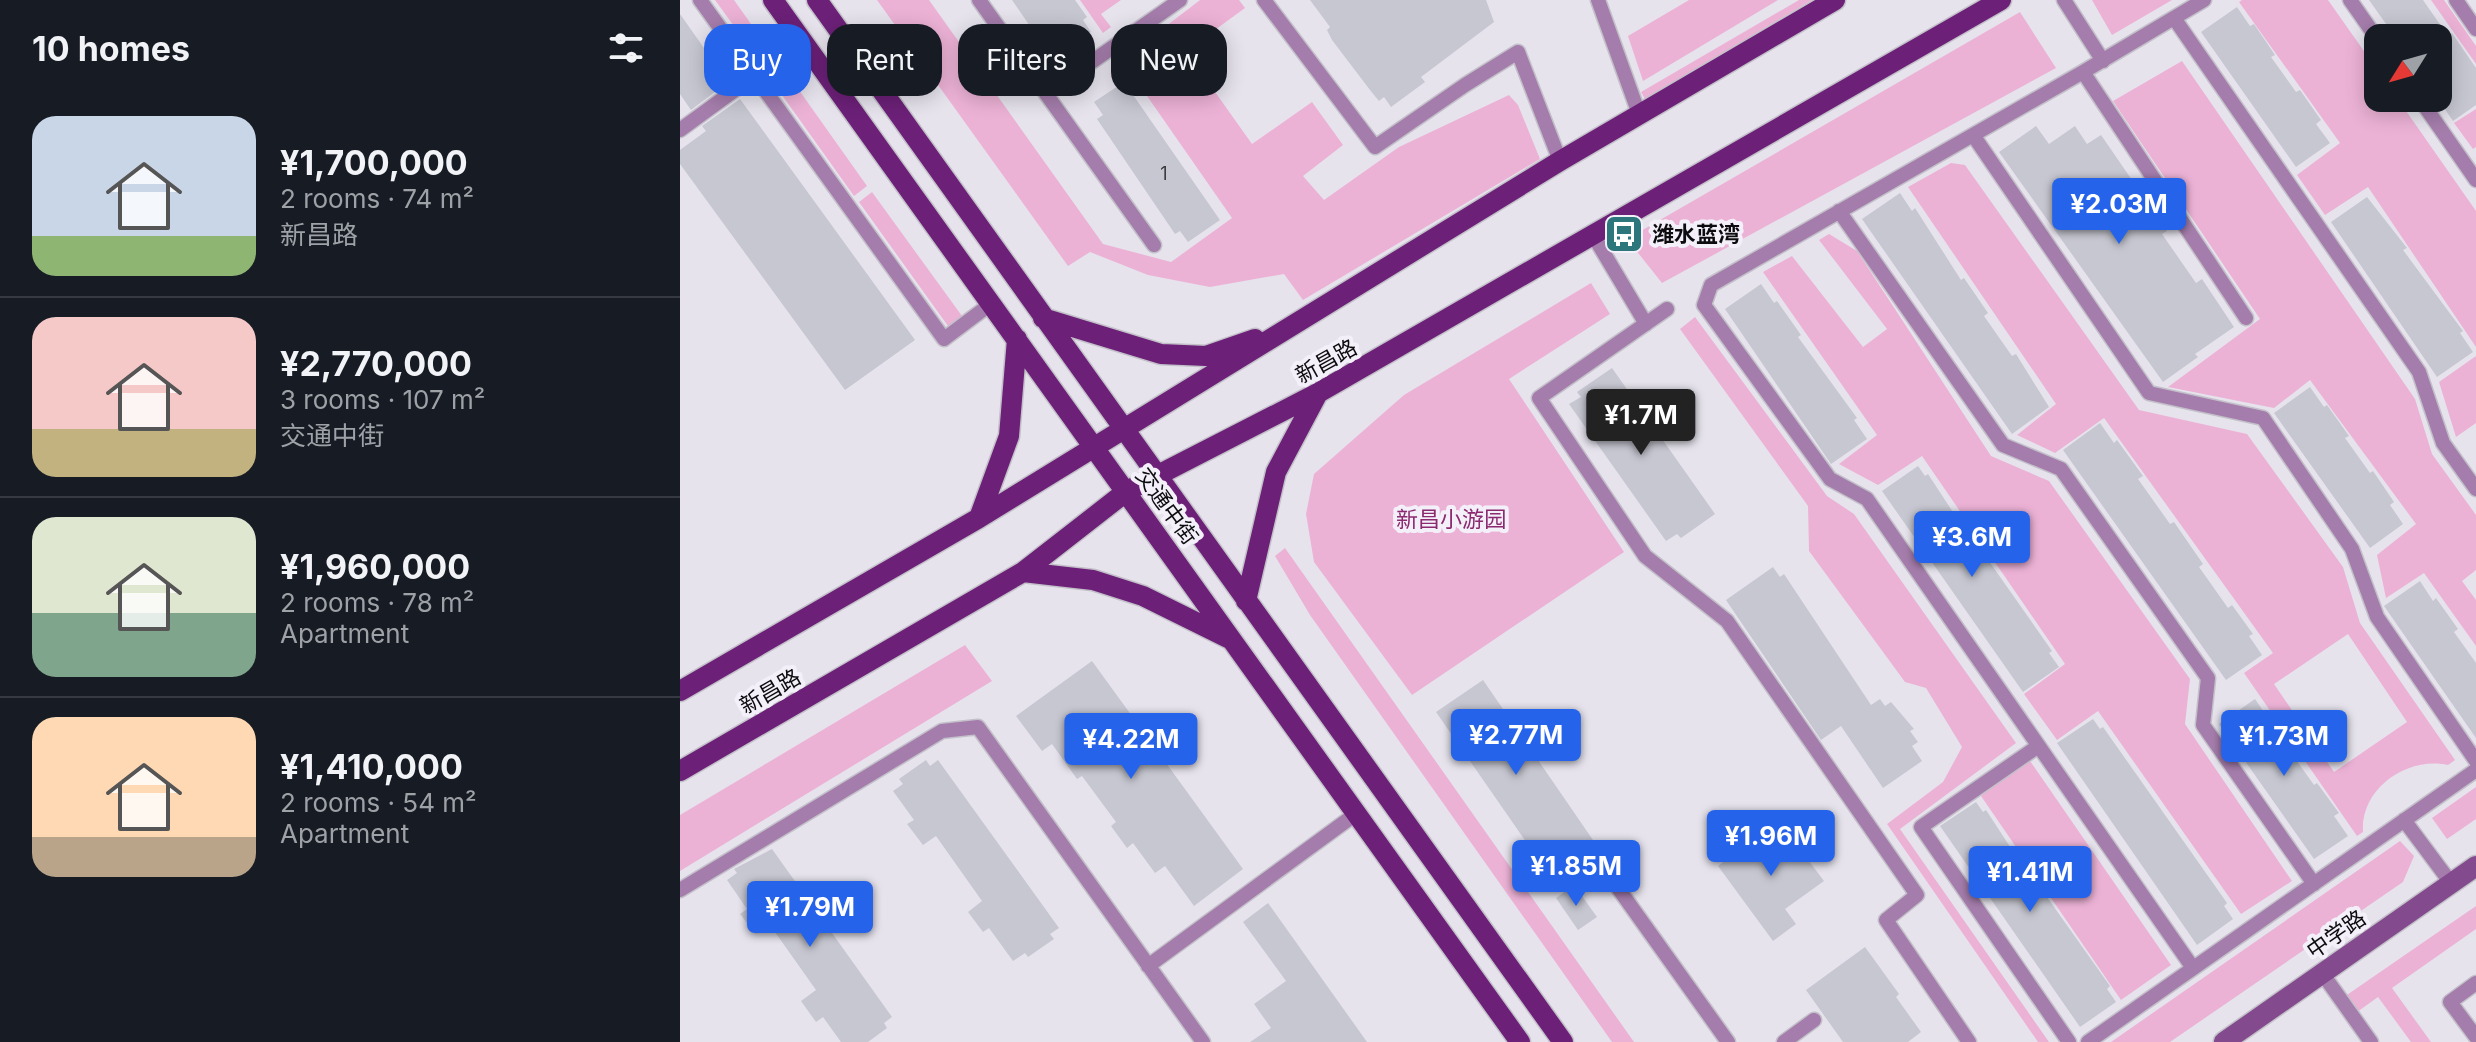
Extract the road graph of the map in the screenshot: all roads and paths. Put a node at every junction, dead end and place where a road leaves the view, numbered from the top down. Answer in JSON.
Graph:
{"nodes":[{"id":1,"x":700,"y":0,"type":"edge"},
{"id":2,"x":773,"y":0,"type":"edge"},
{"id":3,"x":817,"y":0,"type":"edge"},
{"id":4,"x":979,"y":0,"type":"edge"},
{"id":5,"x":1180,"y":0,"type":"edge"},
{"id":6,"x":1264,"y":0,"type":"edge"},
{"id":7,"x":1598,"y":0,"type":"edge"},
{"id":8,"x":1835,"y":0,"type":"edge"},
{"id":9,"x":2001,"y":0,"type":"edge"},
{"id":10,"x":2064,"y":0,"type":"edge"},
{"id":11,"x":2204,"y":0,"type":"edge"},
{"id":12,"x":2350,"y":0,"type":"edge"},
{"id":13,"x":2456,"y":0,"type":"edge"},
{"id":14,"x":2174,"y":18,"type":"junction"},
{"id":15,"x":717,"y":24,"type":"edge"},
{"id":16,"x":790,"y":24,"type":"edge"},
{"id":17,"x":996,"y":24,"type":"edge"},
{"id":18,"x":2367,"y":24,"type":"edge"},
{"id":19,"x":2476,"y":29,"type":"edge"},
{"id":20,"x":811,"y":53,"type":"edge"},
{"id":21,"x":1095,"y":60,"type":"edge"},
{"id":22,"x":2103,"y":61,"type":"junction"},
{"id":23,"x":2083,"y":72,"type":"junction"},
{"id":24,"x":727,"y":96,"type":"edge"},
{"id":25,"x":768,"y":96,"type":"edge"},
{"id":26,"x":1047,"y":96,"type":"edge"},
{"id":27,"x":2429,"y":112,"type":"edge"},
{"id":28,"x":1639,"y":114,"type":"junction"},
{"id":29,"x":680,"y":130,"type":"edge"},
{"id":30,"x":1973,"y":135,"type":"junction"},
{"id":31,"x":1560,"y":161,"type":"junction"},
{"id":32,"x":2476,"y":180,"type":"edge"},
{"id":33,"x":1839,"y":211,"type":"junction"},
{"id":34,"x":1593,"y":235,"type":"junction"},
{"id":35,"x":1154,"y":245,"type":"dead end"},
{"id":36,"x":992,"y":303,"type":"junction"},
{"id":37,"x":1667,"y":309,"type":"dead end"},
{"id":38,"x":1043,"y":318,"type":"junction"},
{"id":39,"x":2246,"y":318,"type":"dead end"},
{"id":40,"x":1646,"y":324,"type":"junction"},
{"id":41,"x":1286,"y":329,"type":"junction"},
{"id":42,"x":1017,"y":339,"type":"junction"},
{"id":43,"x":1318,"y":393,"type":"junction"},
{"id":44,"x":1123,"y":430,"type":"junction"},
{"id":45,"x":1094,"y":446,"type":"junction"},
{"id":46,"x":1156,"y":476,"type":"junction"},
{"id":47,"x":2476,"y":489,"type":"edge"},
{"id":48,"x":1127,"y":491,"type":"junction"},
{"id":49,"x":979,"y":518,"type":"junction"},
{"id":50,"x":1023,"y":572,"type":"junction"},
{"id":51,"x":1246,"y":601,"type":"junction"},
{"id":52,"x":1234,"y":641,"type":"junction"},
{"id":53,"x":680,"y":691,"type":"edge"},
{"id":54,"x":2037,"y":747,"type":"junction"},
{"id":55,"x":2476,"y":761,"type":"edge"},
{"id":56,"x":2476,"y":770,"type":"edge"},
{"id":57,"x":680,"y":771,"type":"edge"},
{"id":58,"x":1357,"y":813,"type":"junction"},
{"id":59,"x":2404,"y":820,"type":"junction"},
{"id":60,"x":2476,"y":866,"type":"edge"},
{"id":61,"x":1603,"y":867,"type":"dead end"},
{"id":62,"x":2451,"y":883,"type":"junction"},
{"id":63,"x":2314,"y":884,"type":"junction"},
{"id":64,"x":680,"y":890,"type":"edge"},
{"id":65,"x":1148,"y":966,"type":"junction"},
{"id":66,"x":2193,"y":968,"type":"junction"},
{"id":67,"x":2322,"y":973,"type":"junction"},
{"id":68,"x":2476,"y":983,"type":"edge"},
{"id":69,"x":1814,"y":1020,"type":"dead end"},
{"id":70,"x":2476,"y":1037,"type":"edge"},
{"id":71,"x":1203,"y":1042,"type":"edge"},
{"id":72,"x":1520,"y":1042,"type":"edge"},
{"id":73,"x":1563,"y":1042,"type":"edge"},
{"id":74,"x":1728,"y":1042,"type":"edge"},
{"id":75,"x":1784,"y":1042,"type":"edge"},
{"id":76,"x":1969,"y":1042,"type":"edge"},
{"id":77,"x":2069,"y":1042,"type":"edge"},
{"id":78,"x":2088,"y":1042,"type":"edge"},
{"id":79,"x":2224,"y":1042,"type":"edge"},
{"id":80,"x":2371,"y":1042,"type":"edge"}],
"edges":[{"from":1,"to":15,"type":"lane"},
{"from":2,"to":16,"type":"main road","name":"交通中街"},
{"from":3,"to":38,"type":"main road","name":"交通中街"},
{"from":4,"to":17,"type":"lane"},
{"from":5,"to":21,"type":"lane"},
{"from":6,"to":31,"type":"lane"},
{"from":7,"to":28,"type":"lane"},
{"from":8,"to":28,"type":"main road","name":"新昌路"},
{"from":9,"to":34,"type":"main road","name":"新昌路"},
{"from":10,"to":22,"type":"lane"},
{"from":11,"to":14,"type":"lane"},
{"from":12,"to":18,"type":"lane"},
{"from":13,"to":19,"type":"lane"},
{"from":14,"to":22,"type":"lane"},
{"from":14,"to":47,"type":"lane"},
{"from":20,"to":36,"type":"main road","name":"交通中街"},
{"from":22,"to":23,"type":"lane"},
{"from":23,"to":30,"type":"lane"},
{"from":23,"to":39,"type":"lane"},
{"from":24,"to":29,"type":"lane"},
{"from":25,"to":36,"type":"lane"},
{"from":26,"to":35,"type":"lane"},
{"from":27,"to":32,"type":"lane"},
{"from":28,"to":31,"type":"main road","name":"新昌路"},
{"from":30,"to":33,"type":"lane"},
{"from":30,"to":55,"type":"lane"},
{"from":31,"to":41,"type":"main road","name":"新昌路"},
{"from":33,"to":54,"type":"lane"},
{"from":33,"to":63,"type":"lane"},
{"from":34,"to":40,"type":"lane"},
{"from":34,"to":43,"type":"main road","name":"新昌路"},
{"from":36,"to":42,"type":"main road","name":"交通中街"},
{"from":37,"to":40,"type":"lane"},
{"from":38,"to":41,"type":"main road"},
{"from":38,"to":44,"type":"main road","name":"交通中街"},
{"from":40,"to":76,"type":"lane"},
{"from":41,"to":44,"type":"main road","name":"新昌路"},
{"from":42,"to":45,"type":"main road","name":"交通中街"},
{"from":42,"to":49,"type":"main road"},
{"from":43,"to":46,"type":"main road","name":"新昌路"},
{"from":43,"to":51,"type":"main road"},
{"from":44,"to":45,"type":"main road","name":"新昌路"},
{"from":44,"to":46,"type":"main road","name":"交通中街"},
{"from":45,"to":48,"type":"main road","name":"交通中街"},
{"from":45,"to":49,"type":"main road","name":"新昌路"},
{"from":46,"to":48,"type":"main road","name":"新昌路"},
{"from":46,"to":51,"type":"main road","name":"交通中街"},
{"from":48,"to":50,"type":"main road","name":"新昌路"},
{"from":48,"to":52,"type":"main road","name":"交通中街"},
{"from":49,"to":53,"type":"main road","name":"新昌路"},
{"from":50,"to":52,"type":"main road"},
{"from":50,"to":57,"type":"main road","name":"新昌路"},
{"from":51,"to":73,"type":"main road","name":"交通中街"},
{"from":52,"to":58,"type":"main road","name":"交通中街"},
{"from":54,"to":66,"type":"lane"},
{"from":54,"to":77,"type":"lane"},
{"from":56,"to":59,"type":"lane"},
{"from":58,"to":65,"type":"lane"},
{"from":58,"to":72,"type":"main road","name":"交通中街"},
{"from":59,"to":62,"type":"lane"},
{"from":59,"to":63,"type":"lane"},
{"from":60,"to":62,"type":"street","name":"中学路"},
{"from":61,"to":74,"type":"lane"},
{"from":62,"to":67,"type":"street","name":"中学路"},
{"from":63,"to":66,"type":"lane"},
{"from":64,"to":65,"type":"lane"},
{"from":65,"to":71,"type":"lane"},
{"from":66,"to":78,"type":"lane"},
{"from":67,"to":79,"type":"street","name":"中学路"},
{"from":67,"to":80,"type":"lane"},
{"from":68,"to":70,"type":"lane"},
{"from":69,"to":75,"type":"lane"}]}
